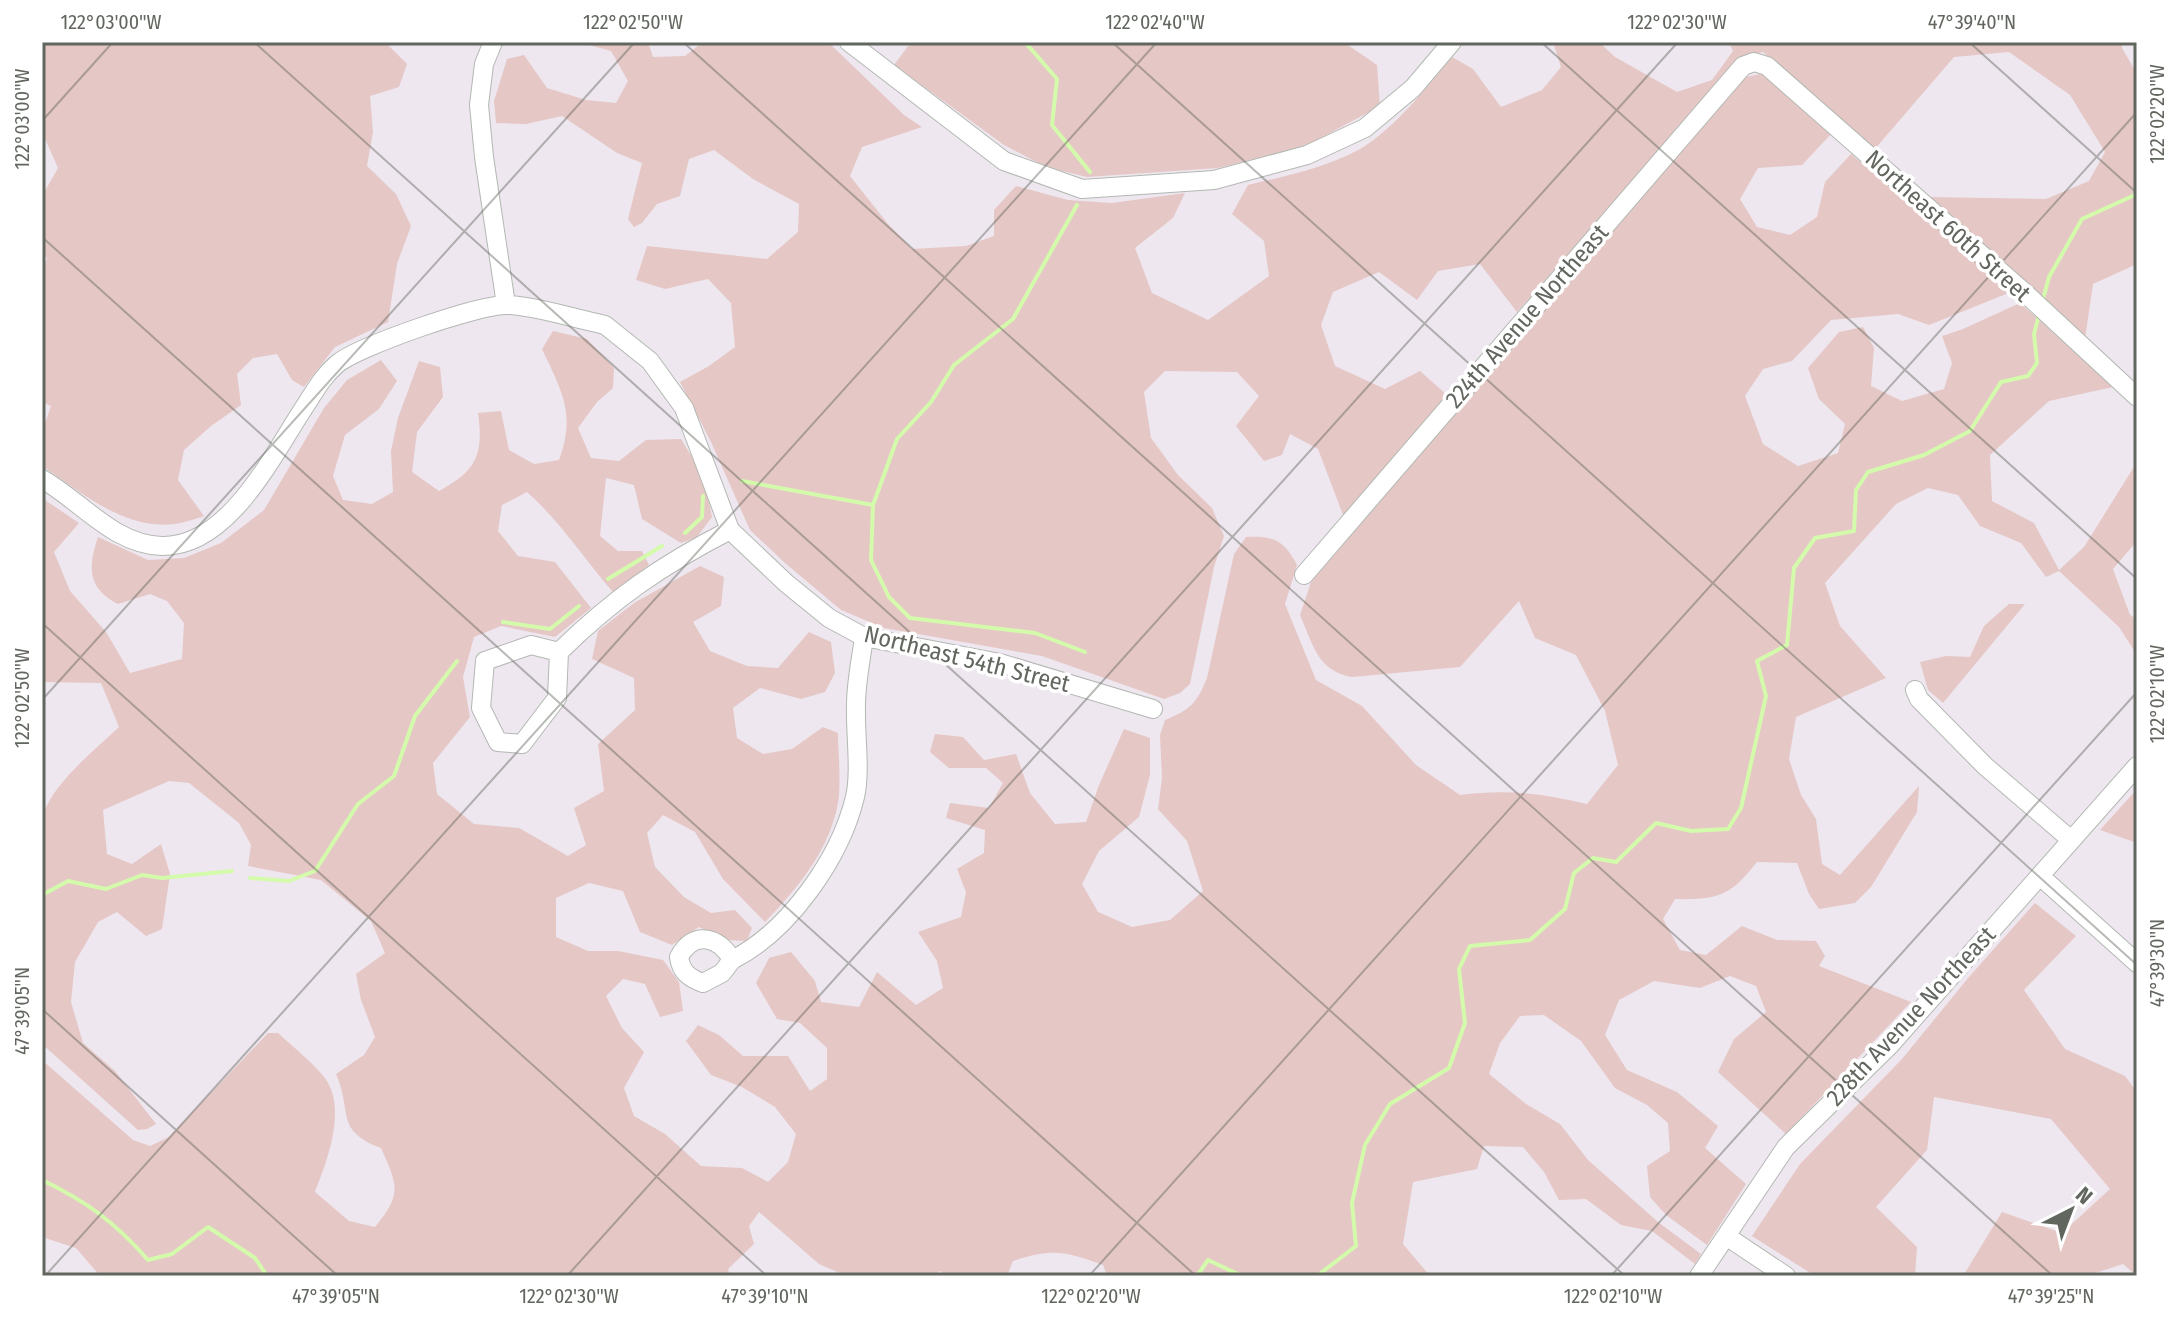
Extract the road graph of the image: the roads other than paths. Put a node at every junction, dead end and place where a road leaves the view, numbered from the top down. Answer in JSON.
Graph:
{"nodes":[{"id":1,"x":493,"y":42,"type":"edge"},
{"id":2,"x":849,"y":42,"type":"edge"},
{"id":3,"x":1452,"y":42,"type":"edge"},
{"id":4,"x":1754,"y":62,"type":"joint"},
{"id":5,"x":506,"y":305,"type":"junction"},
{"id":6,"x":2137,"y":397,"type":"edge"},
{"id":7,"x":42,"y":479,"type":"edge"},
{"id":8,"x":730,"y":530,"type":"junction"},
{"id":9,"x":1304,"y":575,"type":"dead end"},
{"id":10,"x":864,"y":637,"type":"junction"},
{"id":11,"x":559,"y":652,"type":"junction"},
{"id":12,"x":1915,"y":690,"type":"dead end"},
{"id":13,"x":1153,"y":709,"type":"dead end"},
{"id":14,"x":2137,"y":766,"type":"edge"},
{"id":15,"x":2070,"y":839,"type":"junction"},
{"id":16,"x":2040,"y":876,"type":"junction"},
{"id":17,"x":732,"y":960,"type":"dead end"},
{"id":18,"x":2137,"y":963,"type":"edge"},
{"id":19,"x":1726,"y":1236,"type":"junction"},
{"id":20,"x":1699,"y":1276,"type":"edge"},
{"id":21,"x":1786,"y":1276,"type":"edge"}],
"edges":[{"from":1,"to":5,"type":"street"},
{"from":2,"to":3,"type":"street"},
{"from":4,"to":6,"type":"street","name":"Northeast 60th Street"},
{"from":4,"to":9,"type":"street","name":"224th Avenue Northeast"},
{"from":5,"to":7,"type":"street"},
{"from":5,"to":8,"type":"street","name":"Northeast 54th Street"},
{"from":8,"to":10,"type":"street","name":"Northeast 54th Street"},
{"from":8,"to":11,"type":"street"},
{"from":10,"to":13,"type":"street","name":"Northeast 54th Street"},
{"from":10,"to":17,"type":"street"},
{"from":11,"to":11,"type":"street"},
{"from":12,"to":15,"type":"street"},
{"from":14,"to":15,"type":"street","name":"228th Avenue Northeast"},
{"from":15,"to":16,"type":"street","name":"228th Avenue Northeast"},
{"from":16,"to":18,"type":"street"},
{"from":16,"to":19,"type":"street","name":"228th Avenue Northeast"},
{"from":19,"to":20,"type":"street","name":"228th Avenue Northeast"},
{"from":19,"to":21,"type":"street"}]}
